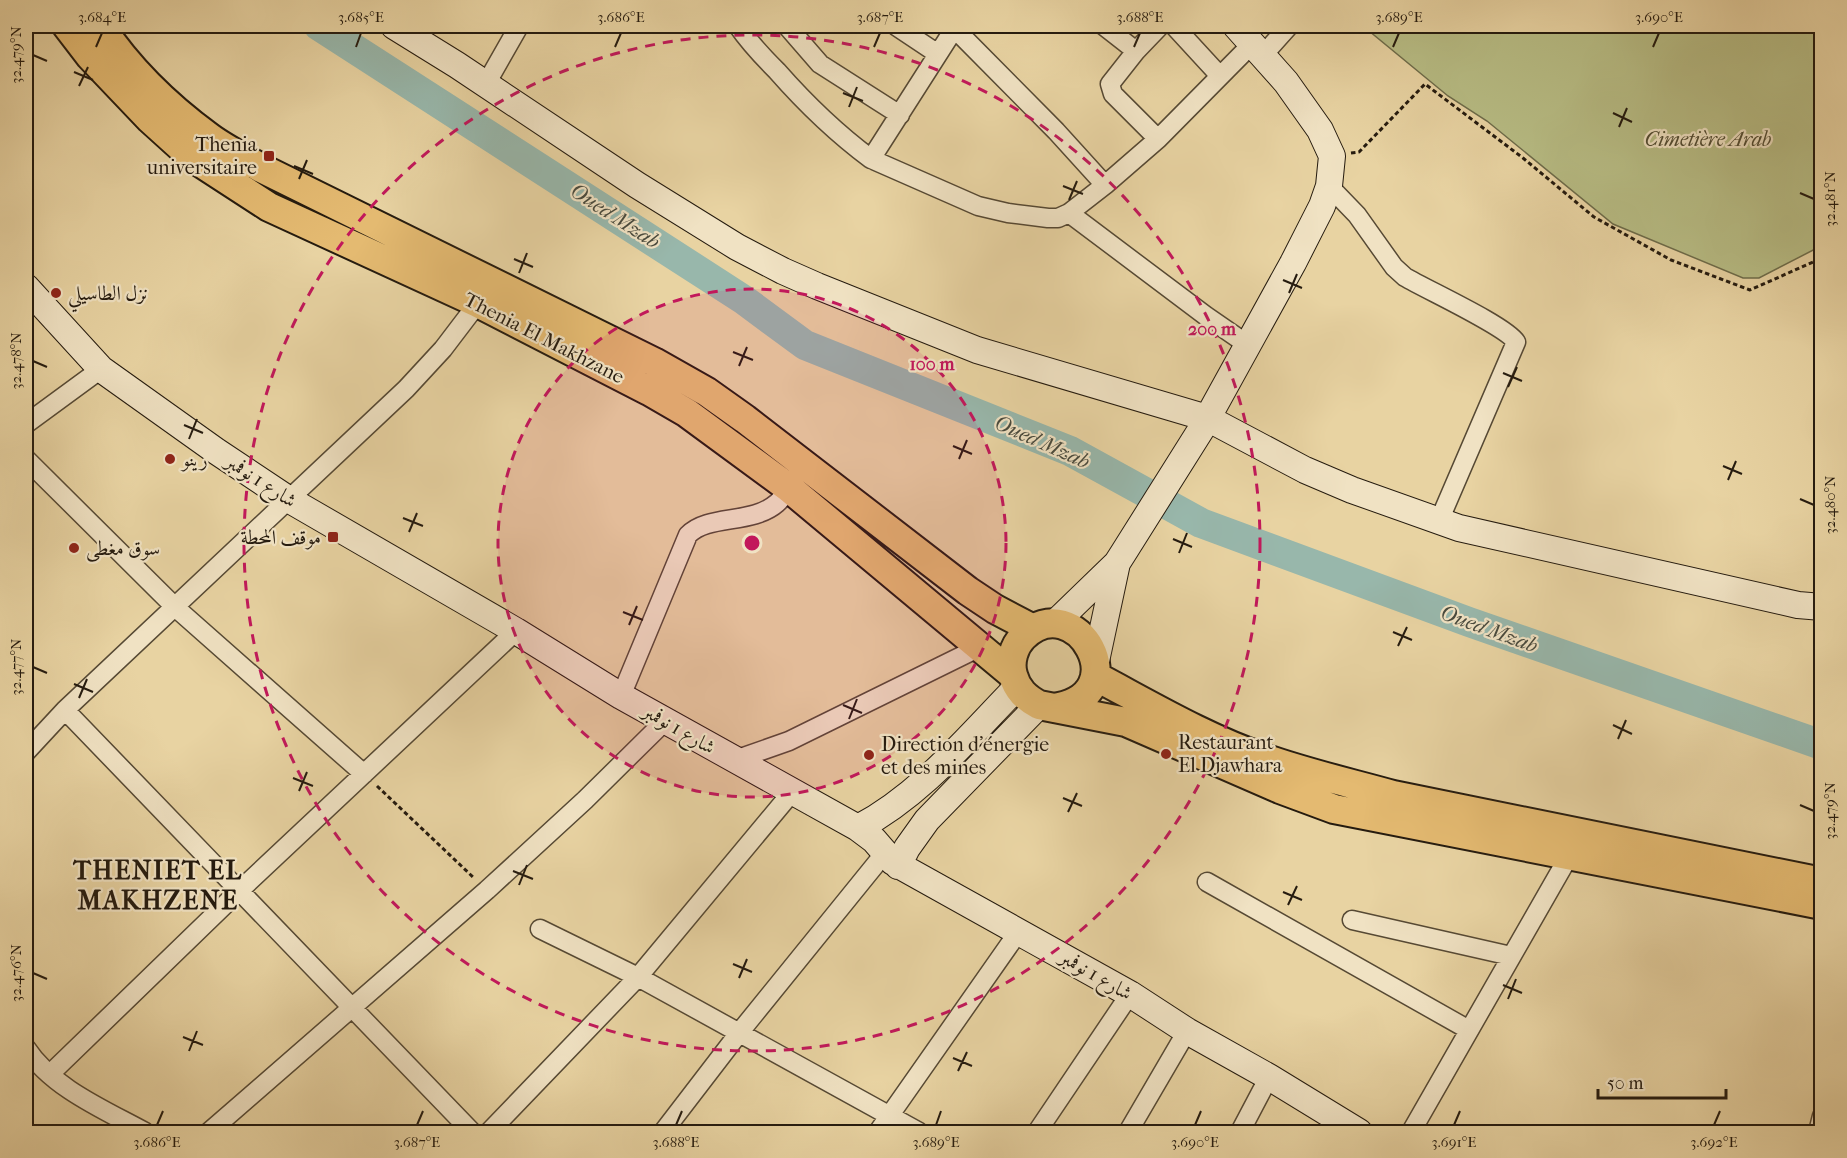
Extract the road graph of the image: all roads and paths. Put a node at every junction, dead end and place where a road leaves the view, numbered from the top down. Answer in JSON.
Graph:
{"nodes":[{"id":1,"x":67,"y":26,"type":"edge"},
{"id":2,"x":394,"y":26,"type":"edge"},
{"id":3,"x":519,"y":26,"type":"edge"},
{"id":4,"x":738,"y":26,"type":"edge"},
{"id":5,"x":787,"y":26,"type":"edge"},
{"id":6,"x":896,"y":26,"type":"edge"},
{"id":7,"x":1104,"y":26,"type":"edge"},
{"id":8,"x":1161,"y":26,"type":"edge"},
{"id":9,"x":1174,"y":26,"type":"edge"},
{"id":10,"x":1289,"y":26,"type":"edge"},
{"id":11,"x":955,"y":27,"type":"edge"},
{"id":12,"x":100,"y":42,"type":"edge"},
{"id":13,"x":1250,"y":42,"type":"edge"},
{"id":14,"x":1136,"y":51,"type":"junction"},
{"id":15,"x":938,"y":54,"type":"junction"},
{"id":16,"x":1220,"y":75,"type":"junction"},
{"id":17,"x":486,"y":84,"type":"junction"},
{"id":18,"x":900,"y":115,"type":"junction"},
{"id":19,"x":1158,"y":139,"type":"junction"},
{"id":20,"x":1332,"y":156,"type":"junction"},
{"id":21,"x":871,"y":159,"type":"junction"},
{"id":22,"x":1105,"y":185,"type":"junction"},
{"id":23,"x":1329,"y":186,"type":"junction"},
{"id":24,"x":1069,"y":213,"type":"junction"},
{"id":25,"x":1821,"y":258,"type":"edge"},
{"id":26,"x":26,"y":286,"type":"edge"},
{"id":27,"x":478,"y":303,"type":"junction"},
{"id":28,"x":1248,"y":345,"type":"junction"},
{"id":29,"x":101,"y":369,"type":"junction"},
{"id":30,"x":1205,"y":423,"type":"junction"},
{"id":31,"x":26,"y":424,"type":"edge"},
{"id":32,"x":26,"y":459,"type":"edge"},
{"id":33,"x":789,"y":488,"type":"junction"},
{"id":34,"x":288,"y":499,"type":"junction"},
{"id":35,"x":1439,"y":521,"type":"junction"},
{"id":36,"x":1121,"y":557,"type":"junction"},
{"id":37,"x":1821,"y":607,"type":"edge"},
{"id":38,"x":176,"y":608,"type":"junction"},
{"id":39,"x":1043,"y":627,"type":"junction"},
{"id":40,"x":516,"y":631,"type":"junction"},
{"id":41,"x":980,"y":647,"type":"junction"},
{"id":42,"x":1095,"y":668,"type":"junction"},
{"id":43,"x":1015,"y":680,"type":"junction"},
{"id":44,"x":621,"y":696,"type":"junction"},
{"id":45,"x":1046,"y":707,"type":"junction"},
{"id":46,"x":65,"y":710,"type":"junction"},
{"id":47,"x":664,"y":721,"type":"junction"},
{"id":48,"x":26,"y":752,"type":"edge"},
{"id":49,"x":735,"y":760,"type":"junction"},
{"id":50,"x":364,"y":774,"type":"junction"},
{"id":51,"x":792,"y":792,"type":"junction"},
{"id":52,"x":890,"y":810,"type":"junction"},
{"id":53,"x":858,"y":828,"type":"junction"},
{"id":54,"x":916,"y":834,"type":"junction"},
{"id":55,"x":1569,"y":856,"type":"junction"},
{"id":56,"x":891,"y":860,"type":"junction"},
{"id":57,"x":1207,"y":882,"type":"dead end"},
{"id":58,"x":1821,"y":882,"type":"edge"},
{"id":59,"x":487,"y":890,"type":"junction"},
{"id":60,"x":239,"y":891,"type":"junction"},
{"id":61,"x":1821,"y":904,"type":"edge"},
{"id":62,"x":1352,"y":920,"type":"dead end"},
{"id":63,"x":540,"y":929,"type":"dead end"},
{"id":64,"x":1019,"y":931,"type":"junction"},
{"id":65,"x":1511,"y":956,"type":"junction"},
{"id":66,"x":638,"y":977,"type":"junction"},
{"id":67,"x":1130,"y":994,"type":"junction"},
{"id":68,"x":351,"y":1007,"type":"junction"},
{"id":69,"x":1469,"y":1030,"type":"junction"},
{"id":70,"x":1186,"y":1031,"type":"junction"},
{"id":71,"x":740,"y":1033,"type":"junction"},
{"id":72,"x":26,"y":1048,"type":"edge"},
{"id":73,"x":50,"y":1074,"type":"junction"},
{"id":74,"x":1269,"y":1077,"type":"junction"},
{"id":75,"x":889,"y":1115,"type":"junction"},
{"id":76,"x":1821,"y":1116,"type":"edge"},
{"id":77,"x":145,"y":1132,"type":"edge"},
{"id":78,"x":209,"y":1132,"type":"edge"},
{"id":79,"x":472,"y":1132,"type":"edge"},
{"id":80,"x":489,"y":1132,"type":"edge"},
{"id":81,"x":663,"y":1132,"type":"edge"},
{"id":82,"x":878,"y":1132,"type":"edge"},
{"id":83,"x":919,"y":1132,"type":"edge"},
{"id":84,"x":1037,"y":1132,"type":"edge"},
{"id":85,"x":1128,"y":1132,"type":"edge"},
{"id":86,"x":1240,"y":1132,"type":"edge"},
{"id":87,"x":1355,"y":1132,"type":"edge"},
{"id":88,"x":1411,"y":1132,"type":"edge"},
{"id":89,"x":1818,"y":1132,"type":"edge"}],
"edges":[{"from":1,"to":12,"type":"main road","name":"Thenia El Makhzane"},
{"from":2,"to":17,"type":"main road"},
{"from":3,"to":17,"type":"street"},
{"from":4,"to":21,"type":"street"},
{"from":5,"to":18,"type":"street"},
{"from":6,"to":15,"type":"street"},
{"from":7,"to":14,"type":"street"},
{"from":8,"to":14,"type":"street"},
{"from":9,"to":16,"type":"street"},
{"from":10,"to":13,"type":"street"},
{"from":11,"to":15,"type":"street"},
{"from":11,"to":22,"type":"street"},
{"from":12,"to":27,"type":"main road","name":"Thenia El Makhzane"},
{"from":12,"to":39,"type":"main road"},
{"from":13,"to":16,"type":"street"},
{"from":13,"to":20,"type":"main road"},
{"from":14,"to":19,"type":"street"},
{"from":15,"to":18,"type":"street"},
{"from":16,"to":19,"type":"street"},
{"from":17,"to":30,"type":"main road"},
{"from":18,"to":21,"type":"street"},
{"from":19,"to":22,"type":"street"},
{"from":20,"to":23,"type":"main road"},
{"from":20,"to":25,"type":"path"},
{"from":21,"to":24,"type":"street"},
{"from":22,"to":24,"type":"street"},
{"from":23,"to":28,"type":"main road"},
{"from":23,"to":35,"type":"street"},
{"from":24,"to":28,"type":"street"},
{"from":26,"to":29,"type":"main road","name":"شارع 1 نوفمبر"},
{"from":27,"to":33,"type":"main road","name":"Thenia El Makhzane"},
{"from":27,"to":34,"type":"street"},
{"from":28,"to":30,"type":"main road"},
{"from":29,"to":31,"type":"street"},
{"from":29,"to":34,"type":"main road","name":"شارع 1 نوفمبر"},
{"from":30,"to":35,"type":"main road"},
{"from":30,"to":36,"type":"main road"},
{"from":32,"to":38,"type":"street"},
{"from":33,"to":41,"type":"main road","name":"Thenia El Makhzane"},
{"from":33,"to":44,"type":"street"},
{"from":34,"to":38,"type":"street"},
{"from":34,"to":40,"type":"main road","name":"شارع 1 نوفمبر"},
{"from":35,"to":37,"type":"main road"},
{"from":36,"to":39,"type":"main road"},
{"from":36,"to":42,"type":"main road"},
{"from":38,"to":46,"type":"street"},
{"from":38,"to":50,"type":"street"},
{"from":39,"to":42,"type":"main road"},
{"from":39,"to":43,"type":"main road"},
{"from":40,"to":44,"type":"main road","name":"شارع 1 نوفمبر"},
{"from":40,"to":50,"type":"street"},
{"from":41,"to":43,"type":"main road","name":"Thenia El Makhzane"},
{"from":41,"to":49,"type":"street"},
{"from":42,"to":45,"type":"main road"},
{"from":42,"to":58,"type":"main road"},
{"from":43,"to":45,"type":"main road"},
{"from":43,"to":52,"type":"main road"},
{"from":44,"to":47,"type":"main road","name":"شارع 1 نوفمبر"},
{"from":45,"to":54,"type":"main road"},
{"from":45,"to":55,"type":"main road"},
{"from":46,"to":48,"type":"street"},
{"from":46,"to":60,"type":"street"},
{"from":47,"to":49,"type":"main road","name":"شارع 1 نوفمبر"},
{"from":47,"to":59,"type":"street"},
{"from":49,"to":51,"type":"main road","name":"شارع 1 نوفمبر"},
{"from":50,"to":59,"type":"path"},
{"from":50,"to":60,"type":"street"},
{"from":51,"to":53,"type":"main road","name":"شارع 1 نوفمبر"},
{"from":51,"to":66,"type":"street"},
{"from":52,"to":53,"type":"main road"},
{"from":52,"to":54,"type":"main road"},
{"from":53,"to":56,"type":"main road","name":"شارع 1 نوفمبر"},
{"from":54,"to":56,"type":"main road"},
{"from":55,"to":61,"type":"main road"},
{"from":55,"to":65,"type":"street"},
{"from":56,"to":64,"type":"main road","name":"شارع 1 نوفمبر"},
{"from":56,"to":71,"type":"street"},
{"from":57,"to":69,"type":"street"},
{"from":59,"to":68,"type":"street"},
{"from":60,"to":68,"type":"street"},
{"from":60,"to":73,"type":"street"},
{"from":62,"to":65,"type":"street"},
{"from":63,"to":66,"type":"street"},
{"from":64,"to":67,"type":"main road","name":"شارع 1 نوفمبر"},
{"from":64,"to":75,"type":"street"},
{"from":65,"to":69,"type":"street"},
{"from":66,"to":71,"type":"street"},
{"from":66,"to":80,"type":"street"},
{"from":67,"to":70,"type":"main road","name":"شارع 1 نوفمبر"},
{"from":67,"to":84,"type":"street"},
{"from":68,"to":78,"type":"street"},
{"from":68,"to":79,"type":"street"},
{"from":69,"to":88,"type":"street"},
{"from":70,"to":74,"type":"main road","name":"شارع 1 نوفمبر"},
{"from":70,"to":85,"type":"street"},
{"from":71,"to":75,"type":"street"},
{"from":71,"to":81,"type":"street"},
{"from":72,"to":73,"type":"street"},
{"from":73,"to":77,"type":"street"},
{"from":74,"to":86,"type":"street"},
{"from":74,"to":87,"type":"main road","name":"شارع 1 نوفمبر"},
{"from":75,"to":82,"type":"street"},
{"from":75,"to":83,"type":"street"},
{"from":76,"to":89,"type":"street"}]}
